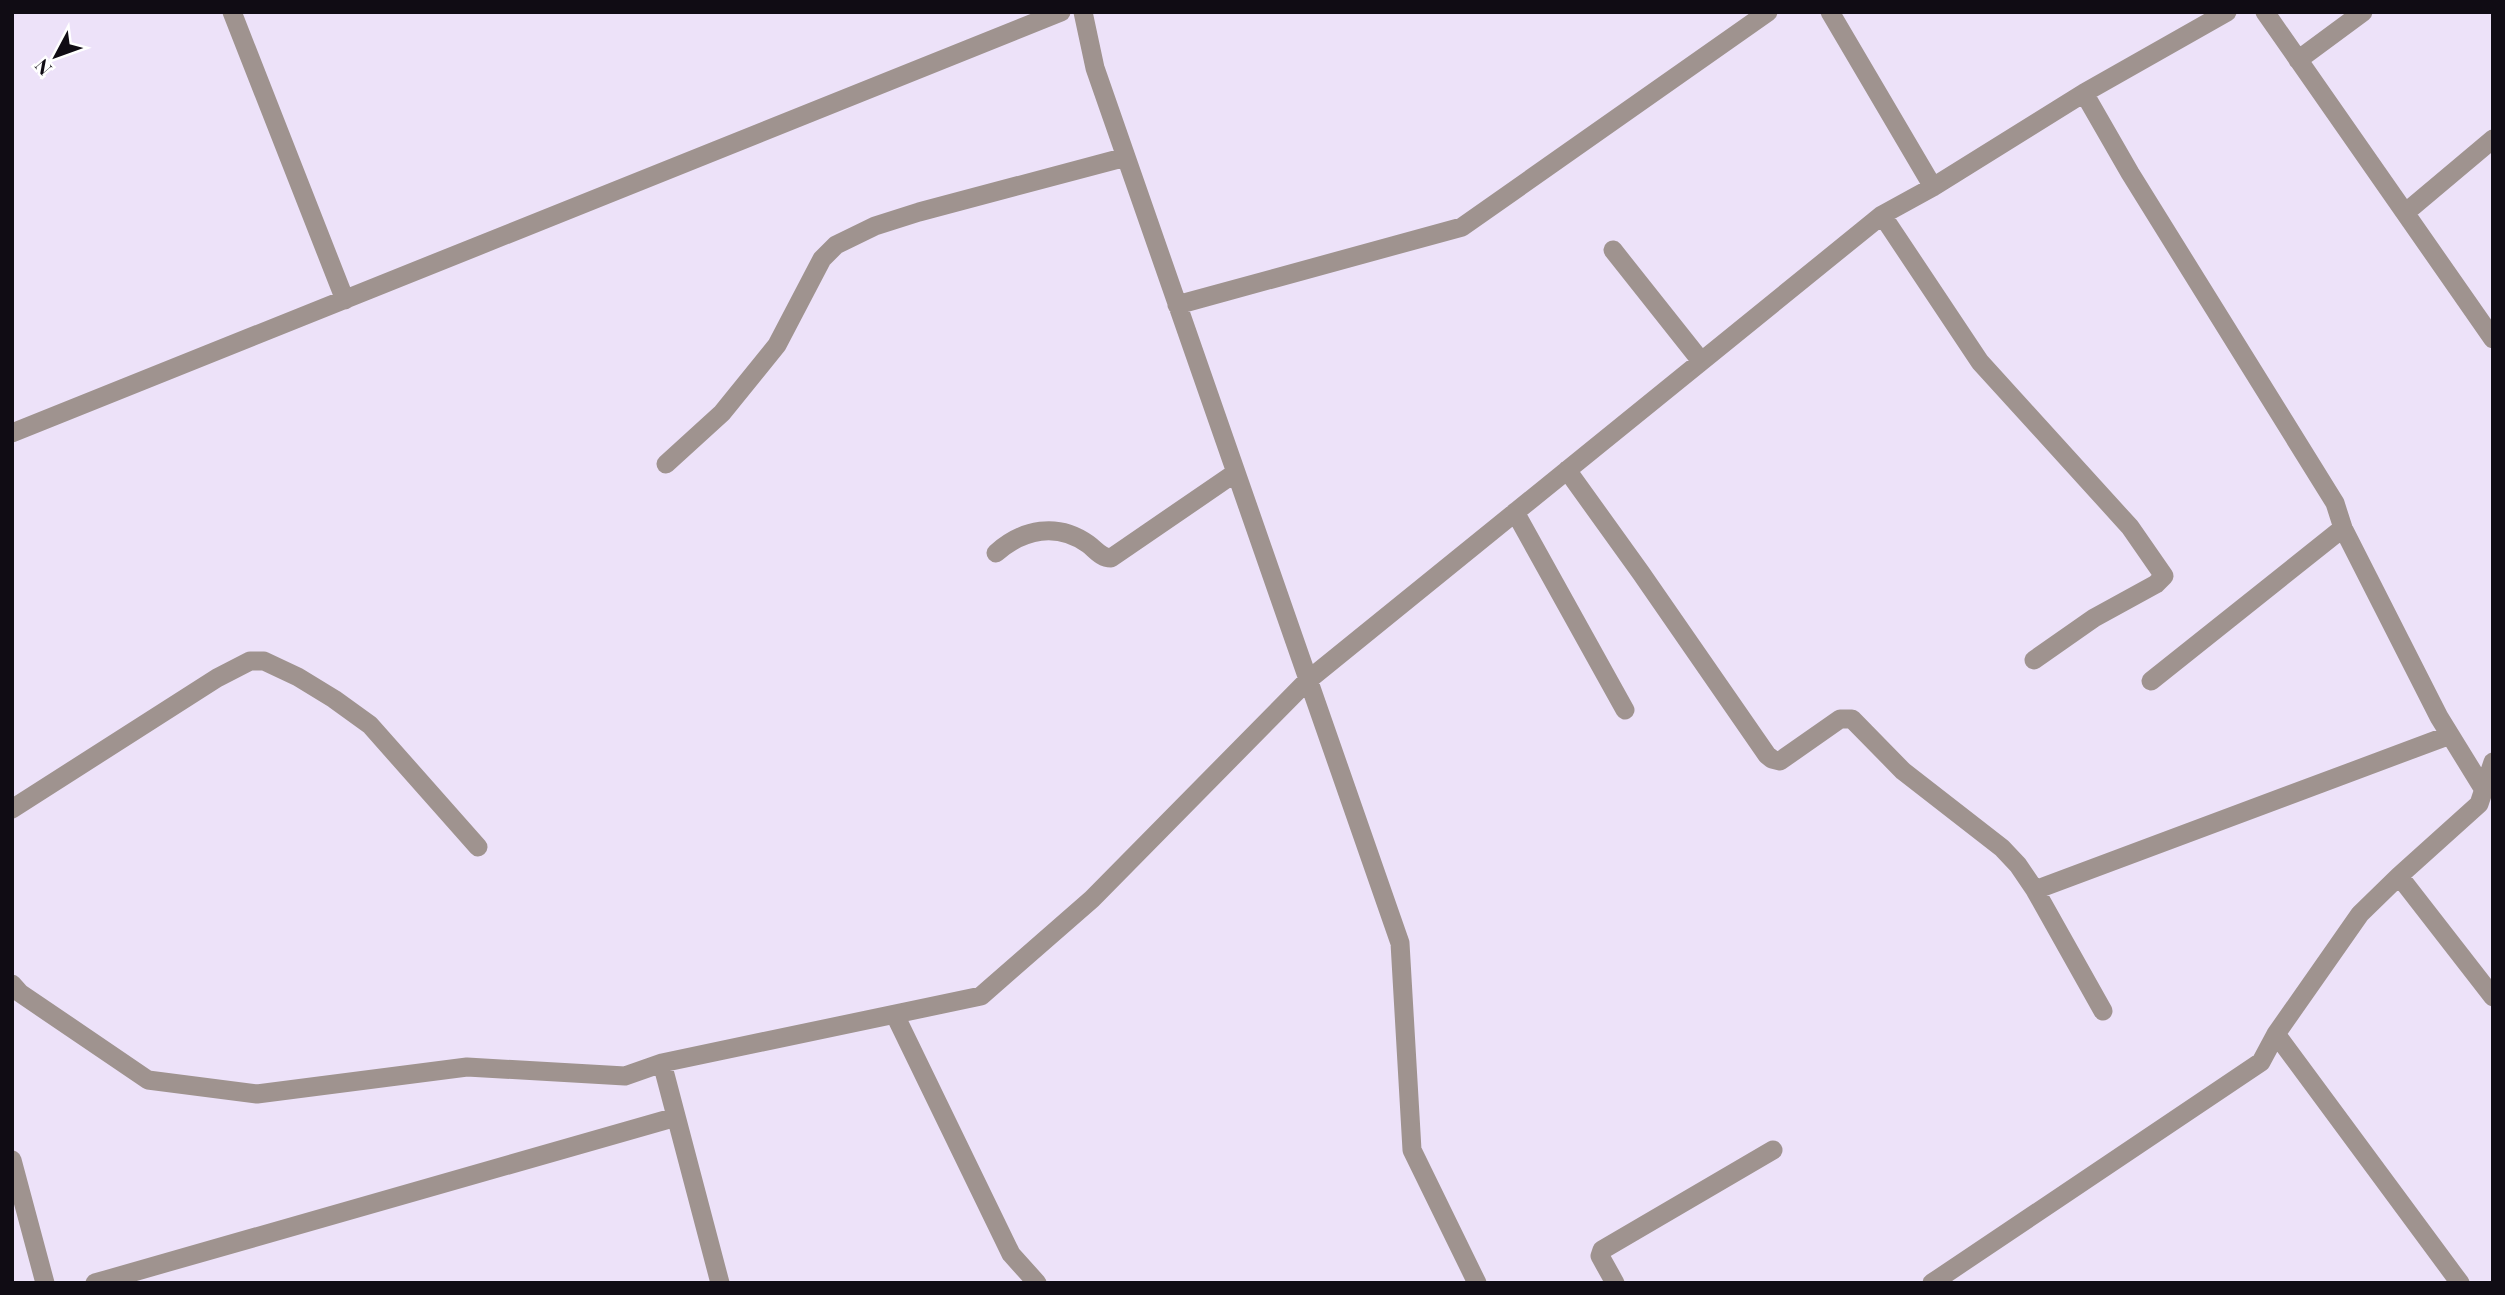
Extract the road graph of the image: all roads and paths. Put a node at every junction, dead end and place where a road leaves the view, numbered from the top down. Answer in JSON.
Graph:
{"nodes":[{"id":1,"x":232,"y":12,"type":"edge"},
{"id":2,"x":1061,"y":12,"type":"edge"},
{"id":3,"x":1083,"y":12,"type":"edge"},
{"id":4,"x":1768,"y":12,"type":"edge"},
{"id":5,"x":1830,"y":12,"type":"edge"},
{"id":6,"x":2227,"y":12,"type":"edge"},
{"id":7,"x":2265,"y":12,"type":"edge"},
{"id":8,"x":2363,"y":12,"type":"edge"},
{"id":9,"x":2298,"y":60,"type":"junction"},
{"id":10,"x":2084,"y":93,"type":"junction"},
{"id":11,"x":2493,"y":139,"type":"edge"},
{"id":12,"x":1126,"y":157,"type":"junction"},
{"id":13,"x":1933,"y":187,"type":"junction"},
{"id":14,"x":2405,"y":213,"type":"junction"},
{"id":15,"x":1882,"y":215,"type":"junction"},
{"id":16,"x":1613,"y":250,"type":"dead end"},
{"id":17,"x":345,"y":300,"type":"junction"},
{"id":18,"x":1177,"y":305,"type":"junction"},
{"id":19,"x":2493,"y":339,"type":"edge"},
{"id":20,"x":1701,"y":361,"type":"junction"},
{"id":21,"x":12,"y":433,"type":"edge"},
{"id":22,"x":666,"y":464,"type":"dead end"},
{"id":23,"x":1567,"y":470,"type":"junction"},
{"id":24,"x":1235,"y":473,"type":"junction"},
{"id":25,"x":1515,"y":512,"type":"junction"},
{"id":26,"x":2343,"y":528,"type":"junction"},
{"id":27,"x":996,"y":553,"type":"dead end"},
{"id":28,"x":2034,"y":660,"type":"dead end"},
{"id":29,"x":1307,"y":681,"type":"junction"},
{"id":30,"x":2151,"y":681,"type":"dead end"},
{"id":31,"x":1625,"y":710,"type":"dead end"},
{"id":32,"x":2450,"y":735,"type":"junction"},
{"id":33,"x":2493,"y":762,"type":"edge"},
{"id":34,"x":2484,"y":790,"type":"junction"},
{"id":35,"x":12,"y":810,"type":"edge"},
{"id":36,"x":478,"y":847,"type":"dead end"},
{"id":37,"x":2399,"y":876,"type":"junction"},
{"id":38,"x":2035,"y":890,"type":"junction"},
{"id":39,"x":12,"y":984,"type":"edge"},
{"id":40,"x":2493,"y":997,"type":"edge"},
{"id":41,"x":2103,"y":1011,"type":"dead end"},
{"id":42,"x":895,"y":1015,"type":"junction"},
{"id":43,"x":2276,"y":1034,"type":"junction"},
{"id":44,"x":662,"y":1063,"type":"junction"},
{"id":45,"x":676,"y":1116,"type":"junction"},
{"id":46,"x":1773,"y":1150,"type":"dead end"},
{"id":47,"x":12,"y":1160,"type":"edge"},
{"id":48,"x":45,"y":1283,"type":"edge"},
{"id":49,"x":95,"y":1283,"type":"edge"},
{"id":50,"x":720,"y":1283,"type":"edge"},
{"id":51,"x":1037,"y":1283,"type":"edge"},
{"id":52,"x":1477,"y":1283,"type":"edge"},
{"id":53,"x":1615,"y":1283,"type":"edge"},
{"id":54,"x":1932,"y":1283,"type":"edge"},
{"id":55,"x":2460,"y":1283,"type":"edge"}],
"edges":[{"from":1,"to":17,"type":"street"},
{"from":2,"to":17,"type":"street"},
{"from":3,"to":12,"type":"street"},
{"from":4,"to":18,"type":"street"},
{"from":5,"to":13,"type":"street"},
{"from":6,"to":10,"type":"street"},
{"from":7,"to":9,"type":"street"},
{"from":8,"to":9,"type":"street"},
{"from":9,"to":14,"type":"street"},
{"from":10,"to":13,"type":"street"},
{"from":10,"to":26,"type":"street"},
{"from":11,"to":14,"type":"street"},
{"from":12,"to":18,"type":"street"},
{"from":12,"to":22,"type":"street"},
{"from":13,"to":15,"type":"street"},
{"from":14,"to":19,"type":"street"},
{"from":15,"to":20,"type":"street"},
{"from":15,"to":28,"type":"street"},
{"from":16,"to":20,"type":"street"},
{"from":17,"to":21,"type":"street"},
{"from":18,"to":24,"type":"street"},
{"from":20,"to":23,"type":"street"},
{"from":23,"to":25,"type":"street"},
{"from":23,"to":38,"type":"street"},
{"from":24,"to":27,"type":"street"},
{"from":24,"to":29,"type":"street"},
{"from":25,"to":29,"type":"street"},
{"from":25,"to":31,"type":"street"},
{"from":26,"to":30,"type":"street"},
{"from":26,"to":32,"type":"street"},
{"from":29,"to":42,"type":"street"},
{"from":29,"to":52,"type":"street"},
{"from":32,"to":34,"type":"street"},
{"from":32,"to":38,"type":"street"},
{"from":33,"to":34,"type":"street"},
{"from":34,"to":37,"type":"street"},
{"from":35,"to":36,"type":"street"},
{"from":37,"to":40,"type":"street"},
{"from":37,"to":43,"type":"street"},
{"from":38,"to":41,"type":"street"},
{"from":39,"to":44,"type":"street"},
{"from":42,"to":44,"type":"street"},
{"from":42,"to":51,"type":"street"},
{"from":43,"to":54,"type":"street"},
{"from":43,"to":55,"type":"street"},
{"from":44,"to":45,"type":"street"},
{"from":45,"to":49,"type":"street"},
{"from":45,"to":50,"type":"street"},
{"from":46,"to":53,"type":"street"},
{"from":47,"to":48,"type":"street"}]}
